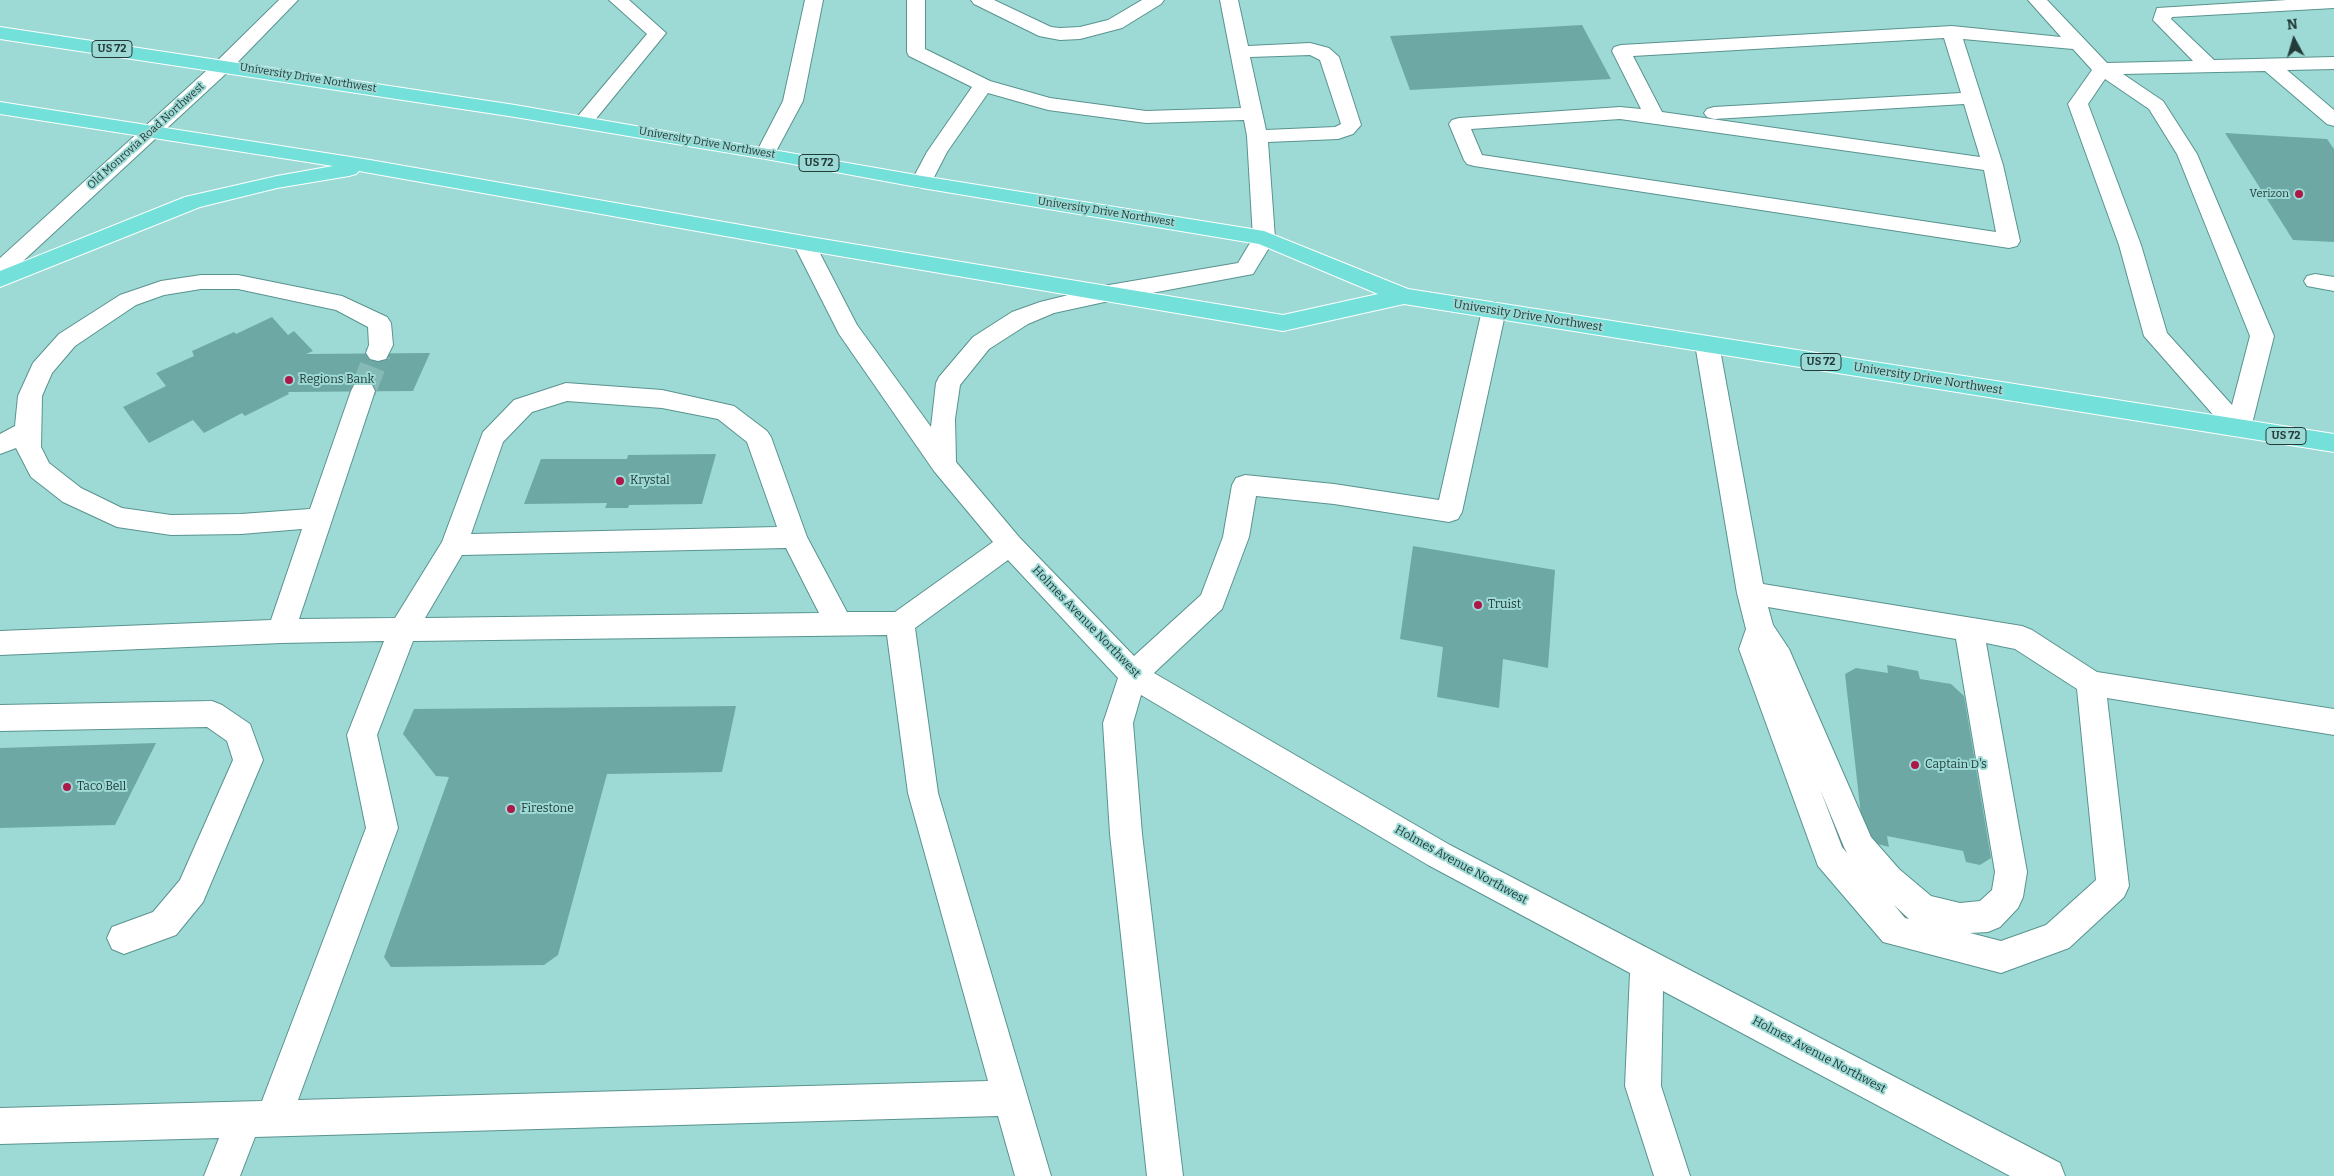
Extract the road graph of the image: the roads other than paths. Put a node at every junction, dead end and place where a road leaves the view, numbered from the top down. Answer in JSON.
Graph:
{"nodes":[{"id":1,"x":289,"y":0,"type":"edge"},
{"id":2,"x":618,"y":0,"type":"edge"},
{"id":3,"x":814,"y":0,"type":"edge"},
{"id":4,"x":916,"y":0,"type":"edge"},
{"id":5,"x":980,"y":0,"type":"edge"},
{"id":6,"x":1155,"y":0,"type":"edge"},
{"id":7,"x":1229,"y":0,"type":"edge"},
{"id":8,"x":2037,"y":0,"type":"edge"},
{"id":9,"x":2334,"y":3,"type":"edge"},
{"id":10,"x":0,"y":32,"type":"edge"},
{"id":11,"x":1952,"y":32,"type":"junction"},
{"id":12,"x":2078,"y":44,"type":"junction"},
{"id":13,"x":1239,"y":52,"type":"junction"},
{"id":14,"x":2334,"y":63,"type":"edge"},
{"id":15,"x":224,"y":65,"type":"junction"},
{"id":16,"x":2270,"y":65,"type":"junction"},
{"id":17,"x":2209,"y":66,"type":"junction"},
{"id":18,"x":2102,"y":70,"type":"junction"},
{"id":19,"x":983,"y":85,"type":"junction"},
{"id":20,"x":1974,"y":98,"type":"junction"},
{"id":21,"x":0,"y":108,"type":"edge"},
{"id":22,"x":1252,"y":114,"type":"junction"},
{"id":23,"x":1655,"y":117,"type":"junction"},
{"id":24,"x":2334,"y":120,"type":"edge"},
{"id":25,"x":583,"y":122,"type":"junction"},
{"id":26,"x":150,"y":132,"type":"junction"},
{"id":27,"x":1257,"y":136,"type":"junction"},
{"id":28,"x":766,"y":153,"type":"junction"},
{"id":29,"x":370,"y":166,"type":"junction"},
{"id":30,"x":1994,"y":166,"type":"junction"},
{"id":31,"x":922,"y":182,"type":"junction"},
{"id":32,"x":1264,"y":238,"type":"junction"},
{"id":33,"x":804,"y":243,"type":"junction"},
{"id":34,"x":0,"y":270,"type":"edge"},
{"id":35,"x":0,"y":280,"type":"edge"},
{"id":36,"x":1109,"y":293,"type":"junction"},
{"id":37,"x":1404,"y":296,"type":"junction"},
{"id":38,"x":1494,"y":310,"type":"junction"},
{"id":39,"x":1707,"y":344,"type":"junction"},
{"id":40,"x":378,"y":353,"type":"tunnel mouth"},
{"id":41,"x":363,"y":392,"type":"tunnel mouth"},
{"id":42,"x":2239,"y":428,"type":"junction"},
{"id":43,"x":27,"y":431,"type":"junction"},
{"id":44,"x":2334,"y":444,"type":"edge"},
{"id":45,"x":0,"y":445,"type":"edge"},
{"id":46,"x":943,"y":464,"type":"junction"},
{"id":47,"x":320,"y":518,"type":"junction"},
{"id":48,"x":794,"y":537,"type":"junction"},
{"id":49,"x":1010,"y":544,"type":"junction"},
{"id":50,"x":454,"y":545,"type":"junction"},
{"id":51,"x":1750,"y":593,"type":"junction"},
{"id":52,"x":900,"y":623,"type":"junction"},
{"id":53,"x":838,"y":624,"type":"junction"},
{"id":54,"x":403,"y":629,"type":"junction"},
{"id":55,"x":1760,"y":629,"type":"junction"},
{"id":56,"x":1969,"y":630,"type":"junction"},
{"id":57,"x":281,"y":631,"type":"junction"},
{"id":58,"x":0,"y":643,"type":"edge"},
{"id":59,"x":1133,"y":675,"type":"junction"},
{"id":60,"x":2091,"y":684,"type":"junction"},
{"id":61,"x":0,"y":718,"type":"edge"},
{"id":62,"x":2334,"y":722,"type":"edge"},
{"id":63,"x":124,"y":938,"type":"dead end"},
{"id":64,"x":1647,"y":964,"type":"junction"},
{"id":65,"x":1011,"y":1098,"type":"junction"},
{"id":66,"x":258,"y":1119,"type":"junction"},
{"id":67,"x":0,"y":1126,"type":"edge"},
{"id":68,"x":222,"y":1176,"type":"edge"},
{"id":69,"x":1033,"y":1176,"type":"edge"},
{"id":70,"x":1165,"y":1176,"type":"edge"},
{"id":71,"x":1672,"y":1176,"type":"edge"},
{"id":72,"x":2048,"y":1176,"type":"edge"}],
"edges":[{"from":1,"to":15,"type":"street","name":"Old Monrovia Road Northwest"},
{"from":2,"to":25,"type":"street"},
{"from":3,"to":28,"type":"street"},
{"from":4,"to":19,"type":"street"},
{"from":5,"to":6,"type":"street"},
{"from":7,"to":13,"type":"street"},
{"from":8,"to":12,"type":"street"},
{"from":9,"to":17,"type":"street"},
{"from":10,"to":15,"type":"highway","name":"University Drive Northwest","number":"US 72"},
{"from":11,"to":12,"type":"street"},
{"from":11,"to":20,"type":"street"},
{"from":11,"to":23,"type":"street"},
{"from":12,"to":18,"type":"street"},
{"from":13,"to":22,"type":"street"},
{"from":13,"to":27,"type":"street"},
{"from":14,"to":16,"type":"street"},
{"from":15,"to":25,"type":"highway","name":"University Drive Northwest","number":"US 72"},
{"from":15,"to":26,"type":"street","name":"Old Monrovia Road Northwest"},
{"from":16,"to":17,"type":"street"},
{"from":16,"to":24,"type":"street"},
{"from":17,"to":18,"type":"street"},
{"from":18,"to":42,"type":"street"},
{"from":18,"to":42,"type":"street"},
{"from":19,"to":22,"type":"street"},
{"from":19,"to":31,"type":"street"},
{"from":20,"to":23,"type":"street"},
{"from":20,"to":30,"type":"street"},
{"from":21,"to":26,"type":"highway","name":"University Drive Northwest","number":"US 72"},
{"from":22,"to":27,"type":"street"},
{"from":23,"to":30,"type":"street"},
{"from":23,"to":30,"type":"street"},
{"from":25,"to":28,"type":"highway","name":"University Drive Northwest","number":"US 72"},
{"from":26,"to":29,"type":"highway","name":"University Drive Northwest","number":"US 72"},
{"from":26,"to":34,"type":"street","name":"Old Monrovia Road Northwest"},
{"from":27,"to":32,"type":"street"},
{"from":28,"to":31,"type":"highway","name":"University Drive Northwest","number":"US 72"},
{"from":29,"to":33,"type":"highway","name":"University Drive Northwest","number":"US 72"},
{"from":29,"to":35,"type":"highway"},
{"from":31,"to":32,"type":"highway","name":"University Drive Northwest","number":"US 72"},
{"from":32,"to":36,"type":"street"},
{"from":32,"to":37,"type":"highway","name":"University Drive Northwest","number":"US 72"},
{"from":33,"to":36,"type":"highway","name":"University Drive Northwest","number":"US 72"},
{"from":33,"to":46,"type":"street","name":"Holmes Avenue Northwest"},
{"from":36,"to":37,"type":"highway","name":"University Drive Northwest","number":"US 72"},
{"from":36,"to":46,"type":"street"},
{"from":37,"to":38,"type":"highway","name":"University Drive Northwest","number":"US 72"},
{"from":38,"to":39,"type":"highway","name":"University Drive Northwest","number":"US 72"},
{"from":38,"to":59,"type":"street"},
{"from":39,"to":42,"type":"highway","name":"University Drive Northwest","number":"US 72"},
{"from":39,"to":51,"type":"street"},
{"from":40,"to":43,"type":"street"},
{"from":41,"to":47,"type":"street"},
{"from":42,"to":44,"type":"highway","name":"University Drive Northwest","number":"US 72"},
{"from":43,"to":45,"type":"street"},
{"from":43,"to":47,"type":"street"},
{"from":46,"to":49,"type":"street","name":"Holmes Avenue Northwest"},
{"from":47,"to":57,"type":"street"},
{"from":48,"to":50,"type":"street"},
{"from":48,"to":50,"type":"street"},
{"from":48,"to":53,"type":"street"},
{"from":49,"to":52,"type":"street"},
{"from":49,"to":59,"type":"street","name":"Holmes Avenue Northwest"},
{"from":50,"to":54,"type":"street"},
{"from":51,"to":55,"type":"street"},
{"from":51,"to":56,"type":"street"},
{"from":52,"to":53,"type":"street"},
{"from":52,"to":65,"type":"street"},
{"from":53,"to":54,"type":"street"},
{"from":54,"to":57,"type":"street"},
{"from":54,"to":66,"type":"street"},
{"from":55,"to":56,"type":"street"},
{"from":55,"to":60,"type":"street"},
{"from":56,"to":60,"type":"street"},
{"from":57,"to":58,"type":"street"},
{"from":59,"to":64,"type":"street","name":"Holmes Avenue Northwest"},
{"from":59,"to":70,"type":"street"},
{"from":60,"to":62,"type":"street"},
{"from":61,"to":63,"type":"street"},
{"from":64,"to":71,"type":"street"},
{"from":64,"to":72,"type":"street","name":"Holmes Avenue Northwest"},
{"from":65,"to":66,"type":"street"},
{"from":65,"to":69,"type":"street"},
{"from":66,"to":67,"type":"street"},
{"from":66,"to":68,"type":"street"}]}
